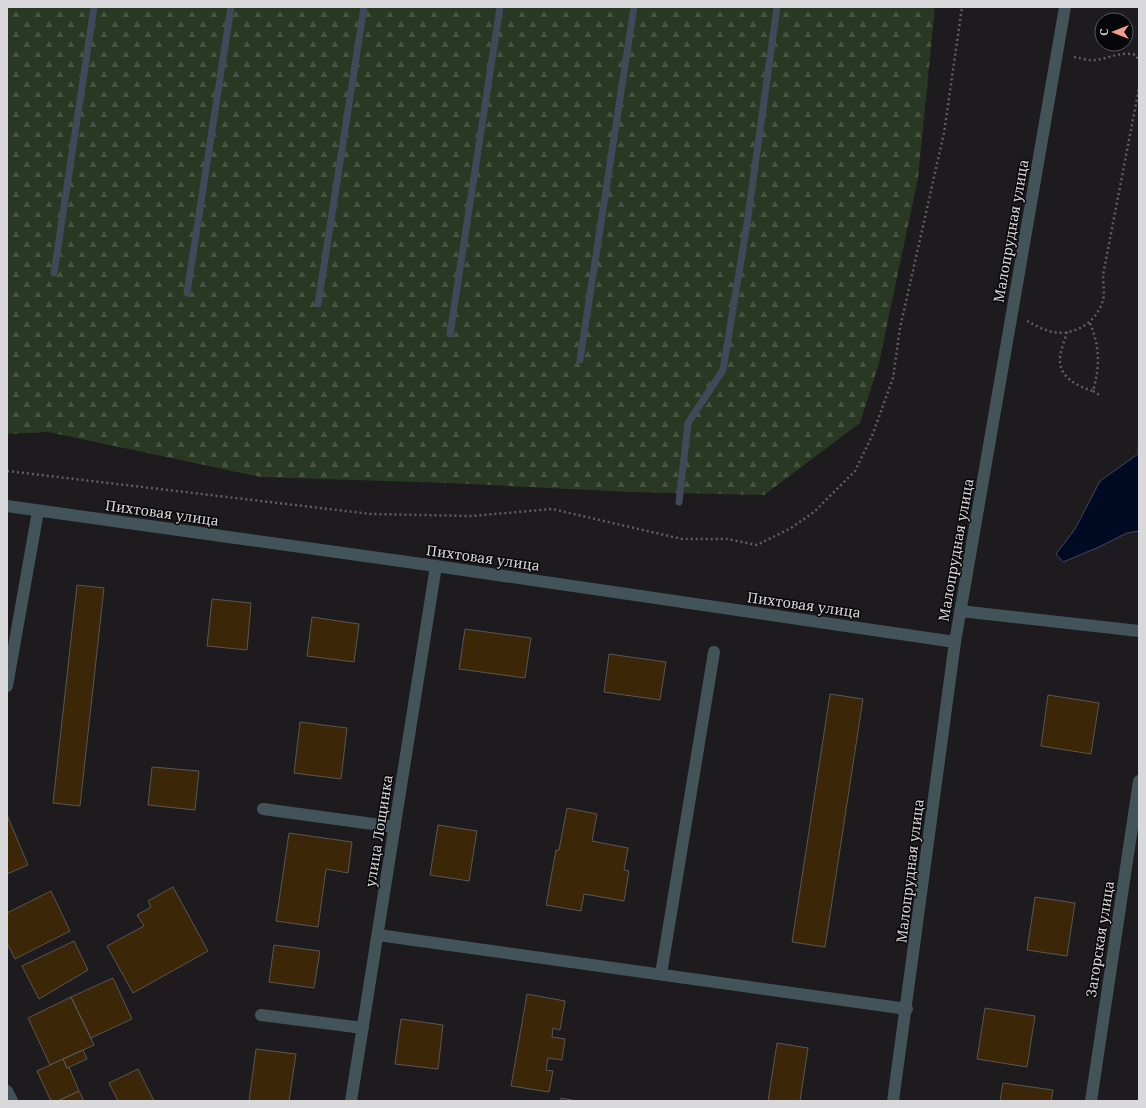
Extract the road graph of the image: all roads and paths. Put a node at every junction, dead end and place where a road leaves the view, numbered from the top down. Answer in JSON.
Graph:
{"nodes":[{"id":1,"x":962,"y":7,"type":"edge"},
{"id":2,"x":1065,"y":7,"type":"edge"},
{"id":3,"x":1056,"y":54,"type":"junction"},
{"id":4,"x":1139,"y":61,"type":"edge"},
{"id":5,"x":1139,"y":88,"type":"edge"},
{"id":6,"x":1012,"y":314,"type":"junction"},
{"id":7,"x":1090,"y":323,"type":"junction"},
{"id":8,"x":1067,"y":332,"type":"junction"},
{"id":9,"x":1093,"y":391,"type":"junction"},
{"id":10,"x":1101,"y":396,"type":"dead end"},
{"id":11,"x":7,"y":471,"type":"edge"},
{"id":12,"x":7,"y":506,"type":"edge"},
{"id":13,"x":38,"y":511,"type":"junction"},
{"id":14,"x":436,"y":566,"type":"junction"},
{"id":15,"x":960,"y":611,"type":"junction"},
{"id":16,"x":1139,"y":631,"type":"edge"},
{"id":17,"x":955,"y":642,"type":"junction"},
{"id":18,"x":714,"y":652,"type":"dead end"},
{"id":19,"x":7,"y":686,"type":"edge"},
{"id":20,"x":1139,"y":781,"type":"edge"},
{"id":21,"x":263,"y":809,"type":"dead end"},
{"id":22,"x":395,"y":827,"type":"junction"},
{"id":23,"x":378,"y":935,"type":"junction"},
{"id":24,"x":661,"y":974,"type":"junction"},
{"id":25,"x":907,"y":1009,"type":"junction"},
{"id":26,"x":260,"y":1015,"type":"dead end"},
{"id":27,"x":363,"y":1028,"type":"junction"},
{"id":28,"x":7,"y":1091,"type":"edge"},
{"id":29,"x":12,"y":1101,"type":"edge"},
{"id":30,"x":351,"y":1101,"type":"edge"},
{"id":31,"x":893,"y":1101,"type":"edge"},
{"id":32,"x":1091,"y":1101,"type":"edge"}],
"edges":[{"from":1,"to":11,"type":"path"},
{"from":2,"to":3,"type":"street","name":"Малопрудная улица"},
{"from":3,"to":4,"type":"path"},
{"from":3,"to":6,"type":"street","name":"Малопрудная улица"},
{"from":5,"to":7,"type":"path"},
{"from":6,"to":8,"type":"path"},
{"from":6,"to":15,"type":"street","name":"Малопрудная улица"},
{"from":7,"to":8,"type":"path"},
{"from":7,"to":9,"type":"path"},
{"from":8,"to":9,"type":"path"},
{"from":9,"to":10,"type":"path"},
{"from":12,"to":13,"type":"street","name":"Пихтовая улица"},
{"from":13,"to":14,"type":"street","name":"Пихтовая улица"},
{"from":13,"to":19,"type":"street"},
{"from":14,"to":17,"type":"street","name":"Пихтовая улица"},
{"from":14,"to":22,"type":"street","name":"улица Лощинка"},
{"from":15,"to":16,"type":"street"},
{"from":15,"to":17,"type":"street","name":"Малопрудная улица"},
{"from":17,"to":25,"type":"street","name":"Малопрудная улица"},
{"from":18,"to":24,"type":"street"},
{"from":20,"to":32,"type":"street","name":"Загорская улица"},
{"from":21,"to":22,"type":"street"},
{"from":22,"to":23,"type":"street","name":"улица Лощинка"},
{"from":23,"to":24,"type":"street"},
{"from":23,"to":27,"type":"street","name":"улица Лощинка"},
{"from":24,"to":25,"type":"street"},
{"from":25,"to":31,"type":"street","name":"Малопрудная улица"},
{"from":26,"to":27,"type":"street"},
{"from":27,"to":30,"type":"street","name":"улица Лощинка"},
{"from":28,"to":29,"type":"street"}]}
